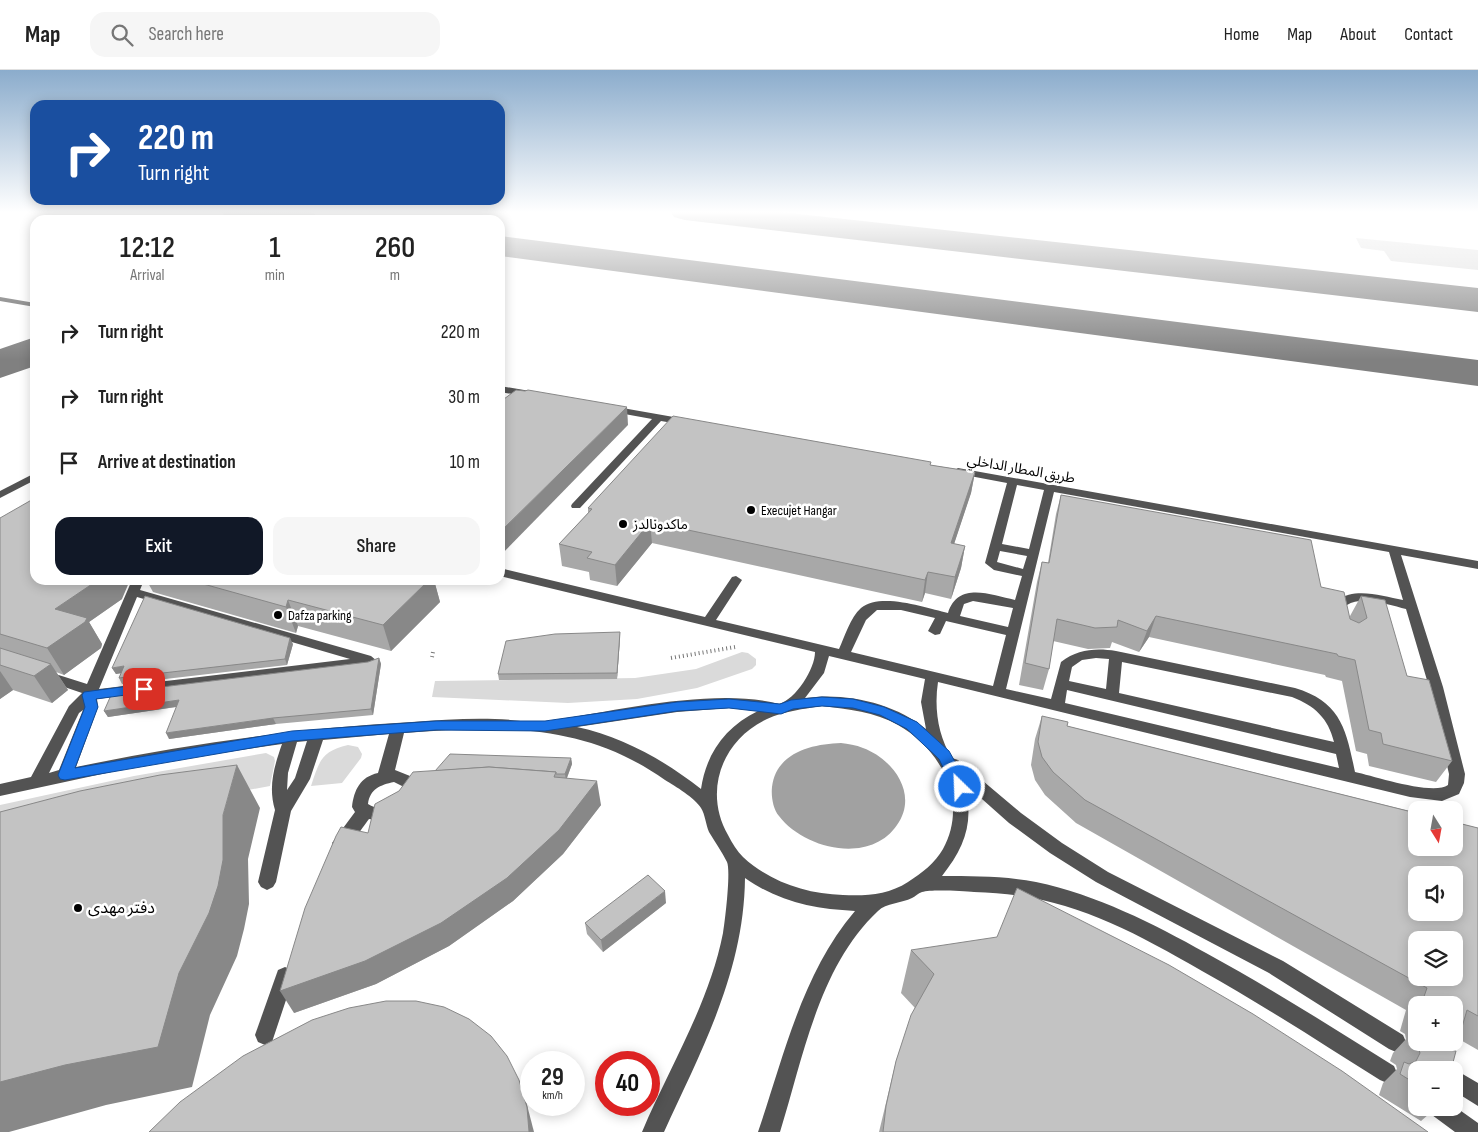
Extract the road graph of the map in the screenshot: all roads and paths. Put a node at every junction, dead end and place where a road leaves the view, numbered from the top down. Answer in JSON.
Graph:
{"nodes":[{"id":1,"x":0,"y":299,"type":"edge"},
{"id":2,"x":30,"y":304,"type":"edge"},
{"id":3,"x":505,"y":390,"type":"edge"},
{"id":4,"x":527,"y":394,"type":"junction"},
{"id":5,"x":546,"y":397,"type":"edge"},
{"id":6,"x":513,"y":405,"type":"edge"},
{"id":7,"x":602,"y":407,"type":"edge"},
{"id":8,"x":659,"y":417,"type":"junction"},
{"id":9,"x":696,"y":424,"type":"edge"},
{"id":10,"x":949,"y":470,"type":"edge"},
{"id":11,"x":30,"y":479,"type":"edge"},
{"id":12,"x":1013,"y":481,"type":"junction"},
{"id":13,"x":1050,"y":488,"type":"junction"},
{"id":14,"x":0,"y":495,"type":"edge"},
{"id":15,"x":576,"y":506,"type":"dead end"},
{"id":16,"x":995,"y":546,"type":"junction"},
{"id":17,"x":1394,"y":550,"type":"junction"},
{"id":18,"x":1034,"y":554,"type":"junction"},
{"id":19,"x":1478,"y":565,"type":"edge"},
{"id":20,"x":505,"y":573,"type":"edge"},
{"id":21,"x":1029,"y":574,"type":"junction"},
{"id":22,"x":736,"y":580,"type":"dead end"},
{"id":23,"x":135,"y":586,"type":"edge"},
{"id":24,"x":1020,"y":605,"type":"junction"},
{"id":25,"x":1411,"y":606,"type":"junction"},
{"id":26,"x":947,"y":617,"type":"junction"},
{"id":27,"x":708,"y":622,"type":"junction"},
{"id":28,"x":1345,"y":630,"type":"edge"},
{"id":29,"x":935,"y":631,"type":"dead end"},
{"id":30,"x":1013,"y":632,"type":"junction"},
{"id":31,"x":740,"y":646,"type":"dead end"},
{"id":32,"x":822,"y":649,"type":"junction"},
{"id":33,"x":434,"y":652,"type":"dead end"},
{"id":34,"x":843,"y":654,"type":"junction"},
{"id":35,"x":1116,"y":656,"type":"junction"},
{"id":36,"x":432,"y":657,"type":"dead end"},
{"id":37,"x":671,"y":658,"type":"dead end"},
{"id":38,"x":36,"y":673,"type":"edge"},
{"id":39,"x":932,"y":676,"type":"junction"},
{"id":40,"x":1061,"y":684,"type":"junction"},
{"id":41,"x":998,"y":692,"type":"junction"},
{"id":42,"x":90,"y":693,"type":"junction"},
{"id":43,"x":1112,"y":696,"type":"junction"},
{"id":44,"x":1057,"y":706,"type":"junction"},
{"id":45,"x":786,"y":707,"type":"junction"},
{"id":46,"x":545,"y":726,"type":"junction"},
{"id":47,"x":398,"y":728,"type":"junction"},
{"id":48,"x":317,"y":734,"type":"junction"},
{"id":49,"x":292,"y":736,"type":"junction"},
{"id":50,"x":940,"y":750,"type":"junction"},
{"id":51,"x":1342,"y":750,"type":"junction"},
{"id":52,"x":65,"y":775,"type":"junction"},
{"id":53,"x":1348,"y":776,"type":"junction"},
{"id":54,"x":385,"y":777,"type":"junction"},
{"id":55,"x":36,"y":782,"type":"junction"},
{"id":56,"x":429,"y":787,"type":"edge"},
{"id":57,"x":412,"y":788,"type":"junction"},
{"id":58,"x":0,"y":790,"type":"edge"},
{"id":59,"x":708,"y":804,"type":"junction"},
{"id":60,"x":283,"y":810,"type":"junction"},
{"id":61,"x":365,"y":812,"type":"junction"},
{"id":62,"x":332,"y":855,"type":"edge"},
{"id":63,"x":736,"y":861,"type":"junction"},
{"id":64,"x":266,"y":882,"type":"dead end"},
{"id":65,"x":922,"y":884,"type":"junction"},
{"id":66,"x":874,"y":903,"type":"junction"},
{"id":67,"x":290,"y":964,"type":"edge"},
{"id":68,"x":265,"y":1035,"type":"dead end"},
{"id":69,"x":1396,"y":1042,"type":"dead end"},
{"id":70,"x":1387,"y":1073,"type":"dead end"},
{"id":71,"x":1463,"y":1085,"type":"edge"},
{"id":72,"x":1478,"y":1096,"type":"edge"},
{"id":73,"x":1450,"y":1116,"type":"edge"},
{"id":74,"x":654,"y":1132,"type":"edge"},
{"id":75,"x":769,"y":1132,"type":"edge"},
{"id":76,"x":1473,"y":1132,"type":"edge"}],
"edges":[{"from":1,"to":2,"type":"street"},
{"from":3,"to":4,"type":"street"},
{"from":4,"to":5,"type":"street"},
{"from":4,"to":6,"type":"street"},
{"from":7,"to":8,"type":"street"},
{"from":8,"to":9,"type":"street"},
{"from":8,"to":15,"type":"street"},
{"from":10,"to":12,"type":"street","name":"طريق المطار الداخلي"},
{"from":11,"to":14,"type":"street"},
{"from":12,"to":13,"type":"street","name":"طريق المطار الداخلي"},
{"from":12,"to":16,"type":"street"},
{"from":13,"to":17,"type":"street","name":"طريق المطار الداخلي"},
{"from":13,"to":18,"type":"street"},
{"from":16,"to":18,"type":"street"},
{"from":16,"to":21,"type":"street"},
{"from":17,"to":19,"type":"street","name":"طريق المطار الداخلي"},
{"from":17,"to":25,"type":"street"},
{"from":18,"to":21,"type":"street"},
{"from":20,"to":27,"type":"street"},
{"from":21,"to":24,"type":"street"},
{"from":22,"to":27,"type":"street"},
{"from":23,"to":42,"type":"street"},
{"from":23,"to":42,"type":"street"},
{"from":24,"to":26,"type":"street"},
{"from":24,"to":30,"type":"street"},
{"from":25,"to":28,"type":"street"},
{"from":25,"to":53,"type":"street"},
{"from":26,"to":29,"type":"street"},
{"from":26,"to":30,"type":"street"},
{"from":26,"to":34,"type":"street"},
{"from":27,"to":32,"type":"street"},
{"from":30,"to":41,"type":"street"},
{"from":31,"to":37,"type":"path"},
{"from":32,"to":34,"type":"street"},
{"from":32,"to":45,"type":"street"},
{"from":33,"to":36,"type":"path"},
{"from":34,"to":39,"type":"street"},
{"from":35,"to":40,"type":"street"},
{"from":35,"to":43,"type":"street"},
{"from":35,"to":51,"type":"street"},
{"from":38,"to":42,"type":"street"},
{"from":39,"to":41,"type":"street"},
{"from":39,"to":50,"type":"street"},
{"from":40,"to":43,"type":"street"},
{"from":40,"to":44,"type":"street"},
{"from":41,"to":44,"type":"street"},
{"from":42,"to":52,"type":"street"},
{"from":42,"to":55,"type":"street"},
{"from":43,"to":51,"type":"street"},
{"from":44,"to":53,"type":"street"},
{"from":45,"to":46,"type":"street"},
{"from":45,"to":50,"type":"street"},
{"from":45,"to":59,"type":"street"},
{"from":46,"to":47,"type":"street"},
{"from":46,"to":59,"type":"street"},
{"from":47,"to":48,"type":"street"},
{"from":47,"to":54,"type":"street"},
{"from":48,"to":49,"type":"street"},
{"from":48,"to":60,"type":"street"},
{"from":49,"to":52,"type":"street"},
{"from":49,"to":60,"type":"street"},
{"from":50,"to":65,"type":"street"},
{"from":50,"to":69,"type":"street"},
{"from":51,"to":53,"type":"street"},
{"from":52,"to":55,"type":"street"},
{"from":54,"to":57,"type":"street"},
{"from":54,"to":61,"type":"street"},
{"from":55,"to":58,"type":"street"},
{"from":56,"to":57,"type":"street"},
{"from":57,"to":61,"type":"street"},
{"from":59,"to":63,"type":"street"},
{"from":60,"to":64,"type":"street"},
{"from":61,"to":62,"type":"street"},
{"from":63,"to":66,"type":"street"},
{"from":63,"to":74,"type":"street"},
{"from":65,"to":66,"type":"street"},
{"from":65,"to":70,"type":"street"},
{"from":66,"to":75,"type":"street"},
{"from":67,"to":68,"type":"street"},
{"from":71,"to":72,"type":"street"},
{"from":73,"to":76,"type":"street"}]}
